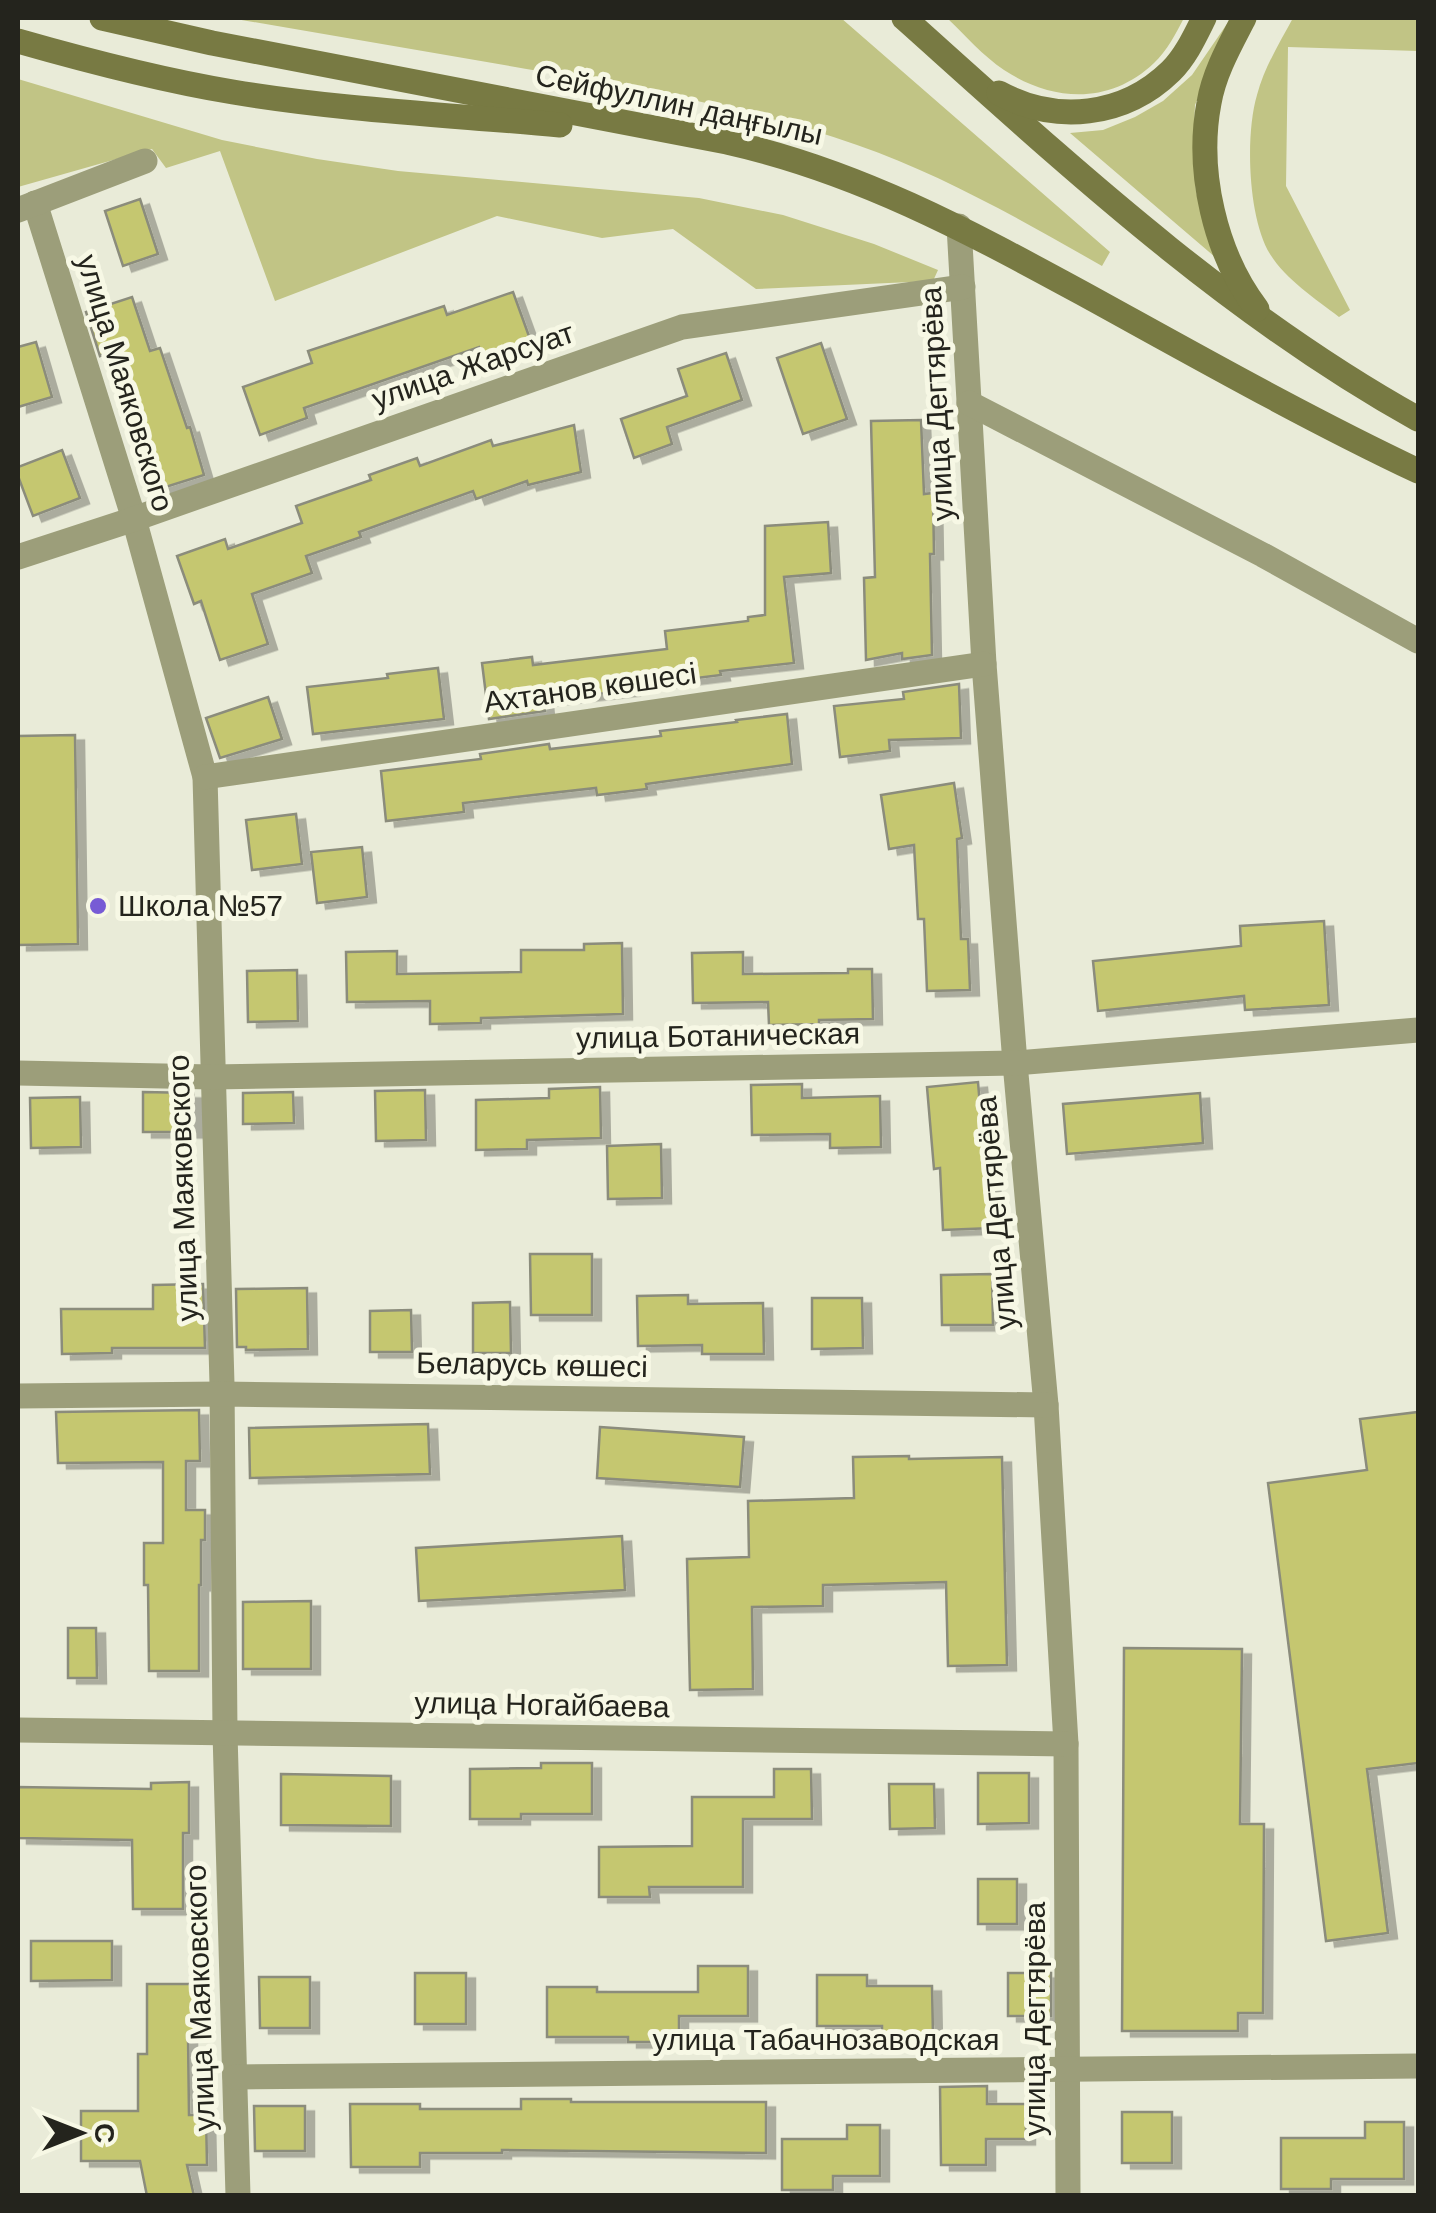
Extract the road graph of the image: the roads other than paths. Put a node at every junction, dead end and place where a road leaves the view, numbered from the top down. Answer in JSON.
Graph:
{"nodes":[{"id":1,"x":102,"y":18,"type":"edge"},
{"id":2,"x":904,"y":18,"type":"edge"},
{"id":3,"x":1204,"y":18,"type":"edge"},
{"id":4,"x":1244,"y":18,"type":"edge"},
{"id":5,"x":18,"y":41,"type":"edge"},
{"id":6,"x":968,"y":74,"type":"junction"},
{"id":7,"x":688,"y":136,"type":"junction"},
{"id":8,"x":145,"y":161,"type":"dead end"},
{"id":9,"x":26,"y":206,"type":"edge"},
{"id":10,"x":959,"y":226,"type":"junction"},
{"id":11,"x":963,"y":286,"type":"junction"},
{"id":12,"x":1272,"y":328,"type":"junction"},
{"id":13,"x":970,"y":403,"type":"junction"},
{"id":14,"x":1418,"y":419,"type":"edge"},
{"id":15,"x":1418,"y":471,"type":"edge"},
{"id":16,"x":134,"y":519,"type":"junction"},
{"id":17,"x":18,"y":558,"type":"edge"},
{"id":18,"x":1418,"y":641,"type":"edge"},
{"id":19,"x":984,"y":664,"type":"junction"},
{"id":20,"x":205,"y":776,"type":"junction"},
{"id":21,"x":1418,"y":1030,"type":"edge"},
{"id":22,"x":1016,"y":1064,"type":"junction"},
{"id":23,"x":18,"y":1073,"type":"edge"},
{"id":24,"x":212,"y":1077,"type":"junction"},
{"id":25,"x":222,"y":1394,"type":"junction"},
{"id":26,"x":18,"y":1396,"type":"edge"},
{"id":27,"x":1046,"y":1405,"type":"junction"},
{"id":28,"x":18,"y":1730,"type":"edge"},
{"id":29,"x":225,"y":1733,"type":"junction"},
{"id":30,"x":1066,"y":1744,"type":"junction"},
{"id":31,"x":1418,"y":2066,"type":"edge"},
{"id":32,"x":1069,"y":2070,"type":"junction"},
{"id":33,"x":235,"y":2077,"type":"junction"},
{"id":34,"x":238,"y":2196,"type":"edge"},
{"id":35,"x":1068,"y":2196,"type":"edge"}],
"edges":[{"from":1,"to":7,"type":"main road","name":"Сейфуллин даңғылы"},
{"from":2,"to":6,"type":"main road"},
{"from":3,"to":6,"type":"main road"},
{"from":4,"to":12,"type":"main road"},
{"from":5,"to":7,"type":"main road"},
{"from":6,"to":12,"type":"main road"},
{"from":7,"to":10,"type":"main road","name":"Сейфуллин даңғылы"},
{"from":8,"to":9,"type":"street"},
{"from":9,"to":16,"type":"street","name":"улица Маяковского"},
{"from":10,"to":11,"type":"street","name":"улица Дегтярёва"},
{"from":10,"to":15,"type":"main road","name":"Сейфуллин даңғылы"},
{"from":11,"to":13,"type":"street","name":"улица Дегтярёва"},
{"from":11,"to":16,"type":"street","name":"улица Жарсуат"},
{"from":12,"to":14,"type":"main road"},
{"from":13,"to":18,"type":"street"},
{"from":13,"to":19,"type":"street","name":"улица Дегтярёва"},
{"from":16,"to":17,"type":"street","name":"улица Жарсуат"},
{"from":16,"to":20,"type":"street","name":"улица Маяковского"},
{"from":19,"to":20,"type":"street","name":"Ахтанов көшесі"},
{"from":19,"to":22,"type":"street","name":"улица Дегтярёва"},
{"from":20,"to":24,"type":"street","name":"улица Маяковского"},
{"from":21,"to":22,"type":"street","name":"улица Ботаническая"},
{"from":22,"to":24,"type":"street","name":"улица Ботаническая"},
{"from":22,"to":27,"type":"street","name":"улица Дегтярёва"},
{"from":23,"to":24,"type":"street","name":"улица Ботаническая"},
{"from":24,"to":25,"type":"street","name":"улица Маяковского"},
{"from":25,"to":26,"type":"street","name":"Беларусь көшесі"},
{"from":25,"to":27,"type":"street","name":"Беларусь көшесі"},
{"from":25,"to":29,"type":"street","name":"улица Маяковского"},
{"from":27,"to":30,"type":"street","name":"улица Дегтярёва"},
{"from":28,"to":29,"type":"street","name":"улица Ногайбаева"},
{"from":29,"to":30,"type":"street","name":"улица Ногайбаева"},
{"from":29,"to":33,"type":"street","name":"улица Маяковского"},
{"from":30,"to":32,"type":"street","name":"улица Дегтярёва"},
{"from":31,"to":32,"type":"street","name":"улица Табачнозаводская"},
{"from":32,"to":33,"type":"street","name":"улица Табачнозаводская"},
{"from":32,"to":35,"type":"street","name":"улица Дегтярёва"},
{"from":33,"to":34,"type":"street","name":"улица Маяковского"}]}
